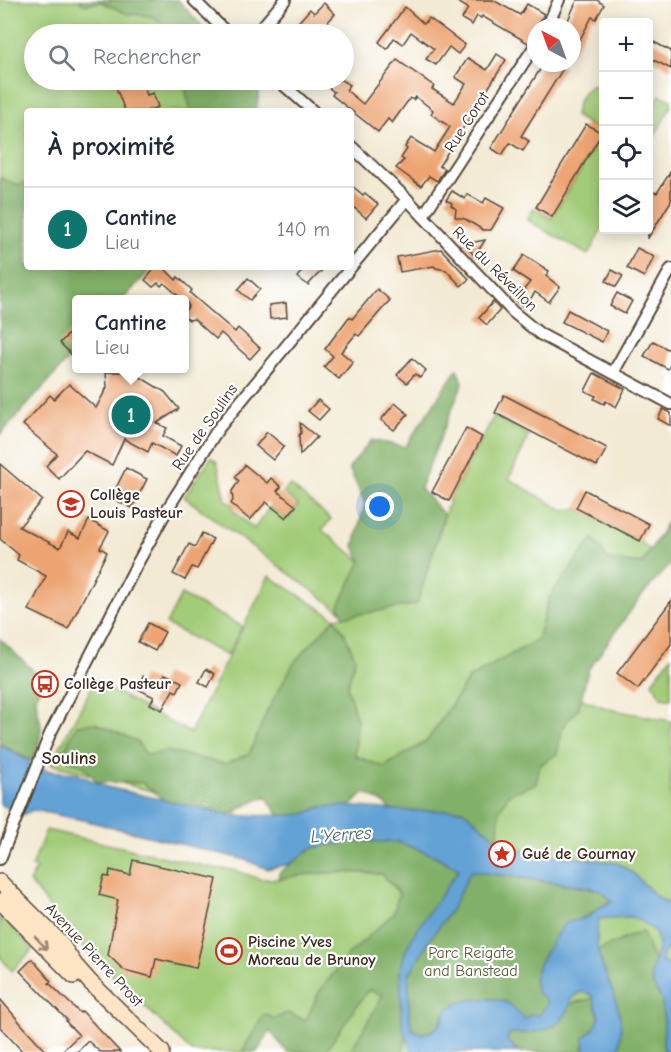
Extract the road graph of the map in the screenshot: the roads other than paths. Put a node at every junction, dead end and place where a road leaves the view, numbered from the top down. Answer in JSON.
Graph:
{"nodes":[{"id":1,"x":194,"y":0,"type":"edge"},
{"id":2,"x":285,"y":0,"type":"edge"},
{"id":3,"x":560,"y":0,"type":"edge"},
{"id":4,"x":551,"y":18,"type":"edge"},
{"id":5,"x":218,"y":24,"type":"edge"},
{"id":6,"x":265,"y":24,"type":"edge"},
{"id":7,"x":527,"y":58,"type":"edge"},
{"id":8,"x":289,"y":90,"type":"edge"},
{"id":9,"x":310,"y":108,"type":"edge"},
{"id":10,"x":354,"y":149,"type":"edge"},
{"id":11,"x":407,"y":199,"type":"junction"},
{"id":12,"x":423,"y":216,"type":"junction"},
{"id":13,"x":354,"y":263,"type":"edge"},
{"id":14,"x":671,"y":268,"type":"edge"},
{"id":15,"x":349,"y":270,"type":"edge"},
{"id":16,"x":613,"y":373,"type":"junction"},
{"id":17,"x":671,"y":404,"type":"edge"},
{"id":18,"x":0,"y":859,"type":"edge"},
{"id":19,"x":0,"y":882,"type":"edge"},
{"id":20,"x":0,"y":901,"type":"edge"},
{"id":21,"x":148,"y":1052,"type":"edge"},
{"id":22,"x":162,"y":1052,"type":"edge"}],
"edges":[{"from":1,"to":5,"type":"street"},
{"from":2,"to":6,"type":"street"},
{"from":3,"to":4,"type":"street"},
{"from":7,"to":12,"type":"street","name":"Rue Corot"},
{"from":8,"to":9,"type":"street"},
{"from":10,"to":11,"type":"street","name":"Rue du Réveillon"},
{"from":11,"to":12,"type":"street","name":"Rue du Réveillon"},
{"from":11,"to":13,"type":"street","name":"Rue de Soulins"},
{"from":12,"to":16,"type":"street","name":"Rue du Réveillon"},
{"from":14,"to":16,"type":"street"},
{"from":15,"to":18,"type":"street","name":"Rue de Soulins"},
{"from":16,"to":17,"type":"street","name":"Rue du Réveillon"},
{"from":19,"to":22,"type":"main road","name":"Avenue Pierre Prost"},
{"from":20,"to":21,"type":"main road","name":"Avenue Pierre Prost","one_way":true}]}
